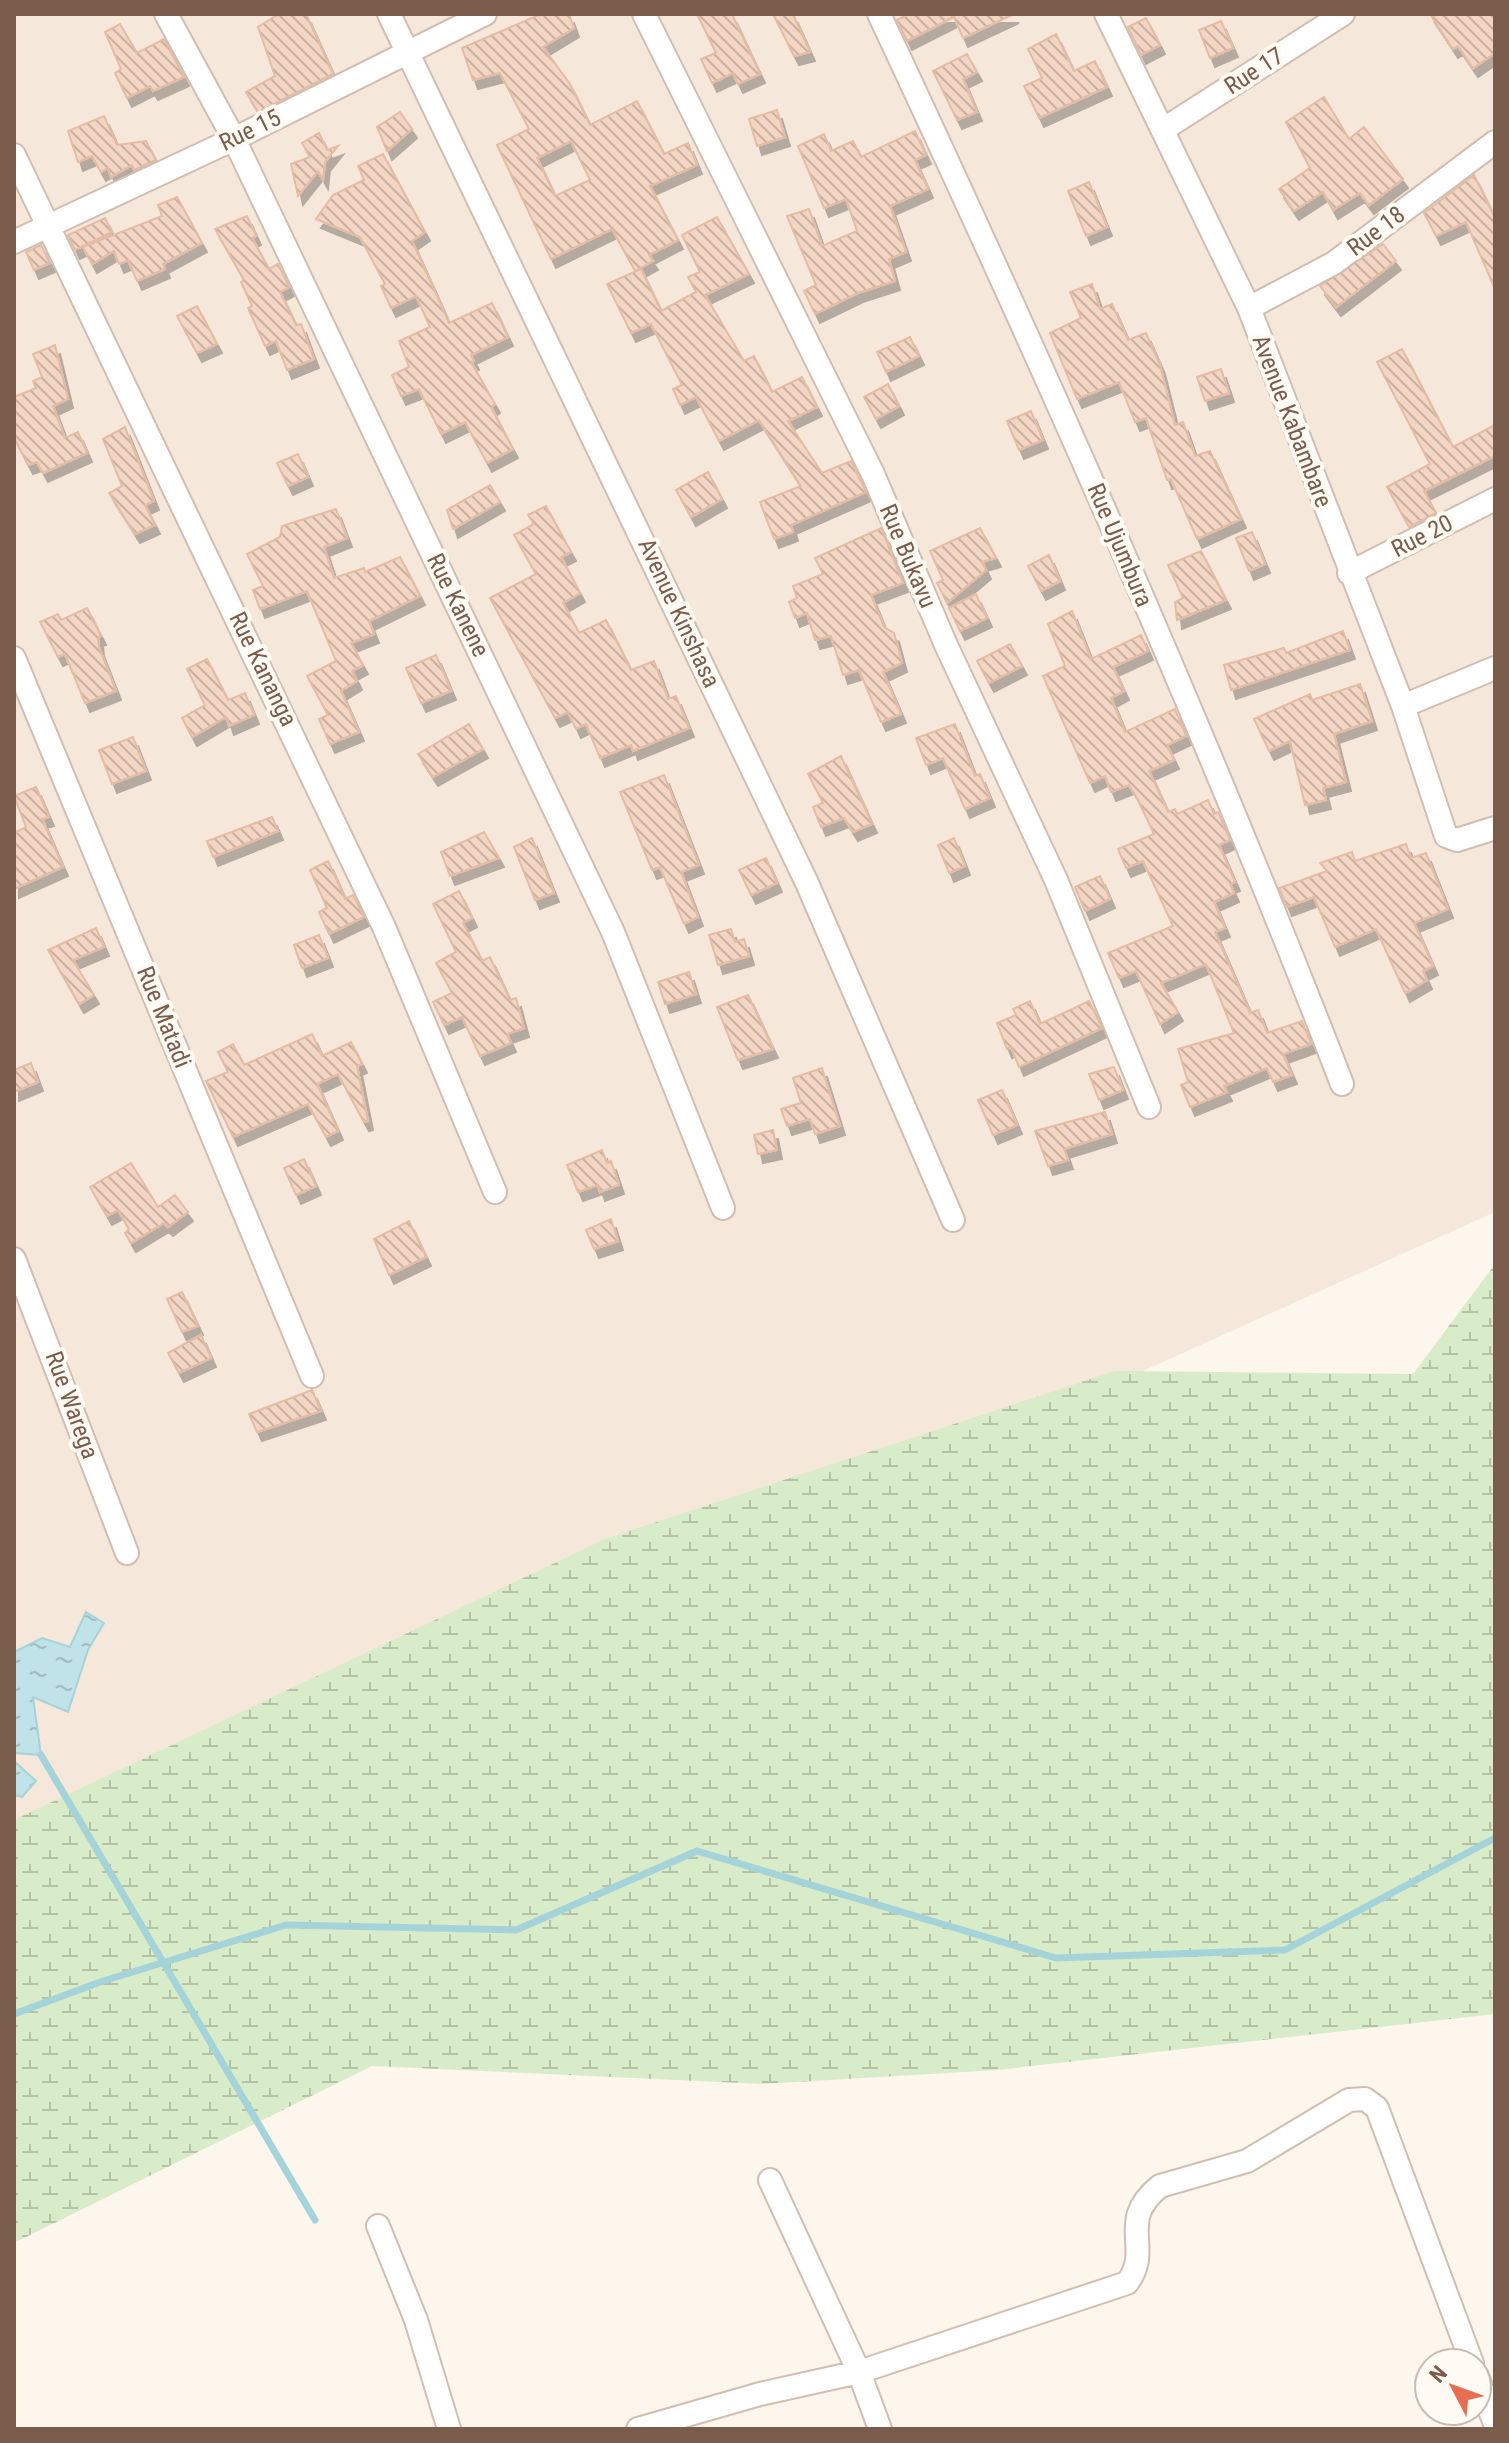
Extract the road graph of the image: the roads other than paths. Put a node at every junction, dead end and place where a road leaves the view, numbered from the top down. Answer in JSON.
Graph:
{"nodes":[{"id":1,"x":166,"y":14,"type":"edge"},
{"id":2,"x":389,"y":14,"type":"edge"},
{"id":3,"x":485,"y":14,"type":"edge"},
{"id":4,"x":644,"y":14,"type":"edge"},
{"id":5,"x":879,"y":14,"type":"edge"},
{"id":6,"x":1106,"y":14,"type":"edge"},
{"id":7,"x":1343,"y":14,"type":"edge"},
{"id":8,"x":407,"y":51,"type":"junction"},
{"id":9,"x":1164,"y":129,"type":"junction"},
{"id":10,"x":234,"y":139,"type":"junction"},
{"id":11,"x":1495,"y":142,"type":"edge"},
{"id":12,"x":14,"y":155,"type":"edge"},
{"id":13,"x":48,"y":224,"type":"junction"},
{"id":14,"x":14,"y":242,"type":"edge"},
{"id":15,"x":1249,"y":308,"type":"junction"},
{"id":16,"x":1495,"y":499,"type":"edge"},
{"id":17,"x":1349,"y":573,"type":"junction"},
{"id":18,"x":14,"y":658,"type":"edge"},
{"id":19,"x":1495,"y":668,"type":"edge"},
{"id":20,"x":1403,"y":706,"type":"junction"},
{"id":21,"x":1495,"y":828,"type":"edge"},
{"id":22,"x":1342,"y":1084,"type":"dead end"},
{"id":23,"x":1149,"y":1107,"type":"dead end"},
{"id":24,"x":495,"y":1192,"type":"dead end"},
{"id":25,"x":723,"y":1208,"type":"dead end"},
{"id":26,"x":953,"y":1220,"type":"dead end"},
{"id":27,"x":14,"y":1259,"type":"edge"},
{"id":28,"x":312,"y":1376,"type":"dead end"},
{"id":29,"x":127,"y":1553,"type":"dead end"},
{"id":30,"x":770,"y":2180,"type":"dead end"},
{"id":31,"x":378,"y":2226,"type":"dead end"},
{"id":32,"x":1466,"y":2347,"type":"edge"},
{"id":33,"x":859,"y":2372,"type":"junction"},
{"id":34,"x":449,"y":2429,"type":"edge"},
{"id":35,"x":638,"y":2429,"type":"edge"},
{"id":36,"x":880,"y":2429,"type":"edge"}],
"edges":[{"from":1,"to":10,"type":"street","name":"Rue Kanene"},
{"from":2,"to":8,"type":"street","name":"Avenue Kinshasa"},
{"from":3,"to":8,"type":"street","name":"Rue 15"},
{"from":4,"to":23,"type":"street","name":"Rue Bukavu"},
{"from":5,"to":22,"type":"street","name":"Rue Ujumbura"},
{"from":6,"to":9,"type":"street","name":"Avenue Kabambare"},
{"from":7,"to":9,"type":"street","name":"Rue 17"},
{"from":8,"to":10,"type":"street","name":"Rue 15"},
{"from":8,"to":26,"type":"street","name":"Avenue Kinshasa"},
{"from":9,"to":15,"type":"street","name":"Avenue Kabambare"},
{"from":10,"to":13,"type":"street","name":"Rue 15"},
{"from":10,"to":25,"type":"street","name":"Rue Kanene"},
{"from":11,"to":15,"type":"street","name":"Rue 18"},
{"from":12,"to":13,"type":"street","name":"Rue Kananga"},
{"from":13,"to":14,"type":"street","name":"Rue 15"},
{"from":13,"to":24,"type":"street","name":"Rue Kananga"},
{"from":15,"to":17,"type":"street","name":"Avenue Kabambare"},
{"from":16,"to":17,"type":"street","name":"Rue 20"},
{"from":17,"to":20,"type":"street","name":"Avenue Kabambare"},
{"from":18,"to":28,"type":"street","name":"Rue Matadi"},
{"from":19,"to":20,"type":"street"},
{"from":20,"to":21,"type":"street","name":"Avenue Kabambare"},
{"from":27,"to":29,"type":"street","name":"Rue Warega"},
{"from":30,"to":33,"type":"street"},
{"from":31,"to":34,"type":"street"},
{"from":32,"to":33,"type":"street"},
{"from":33,"to":35,"type":"street"},
{"from":33,"to":36,"type":"street"}]}
